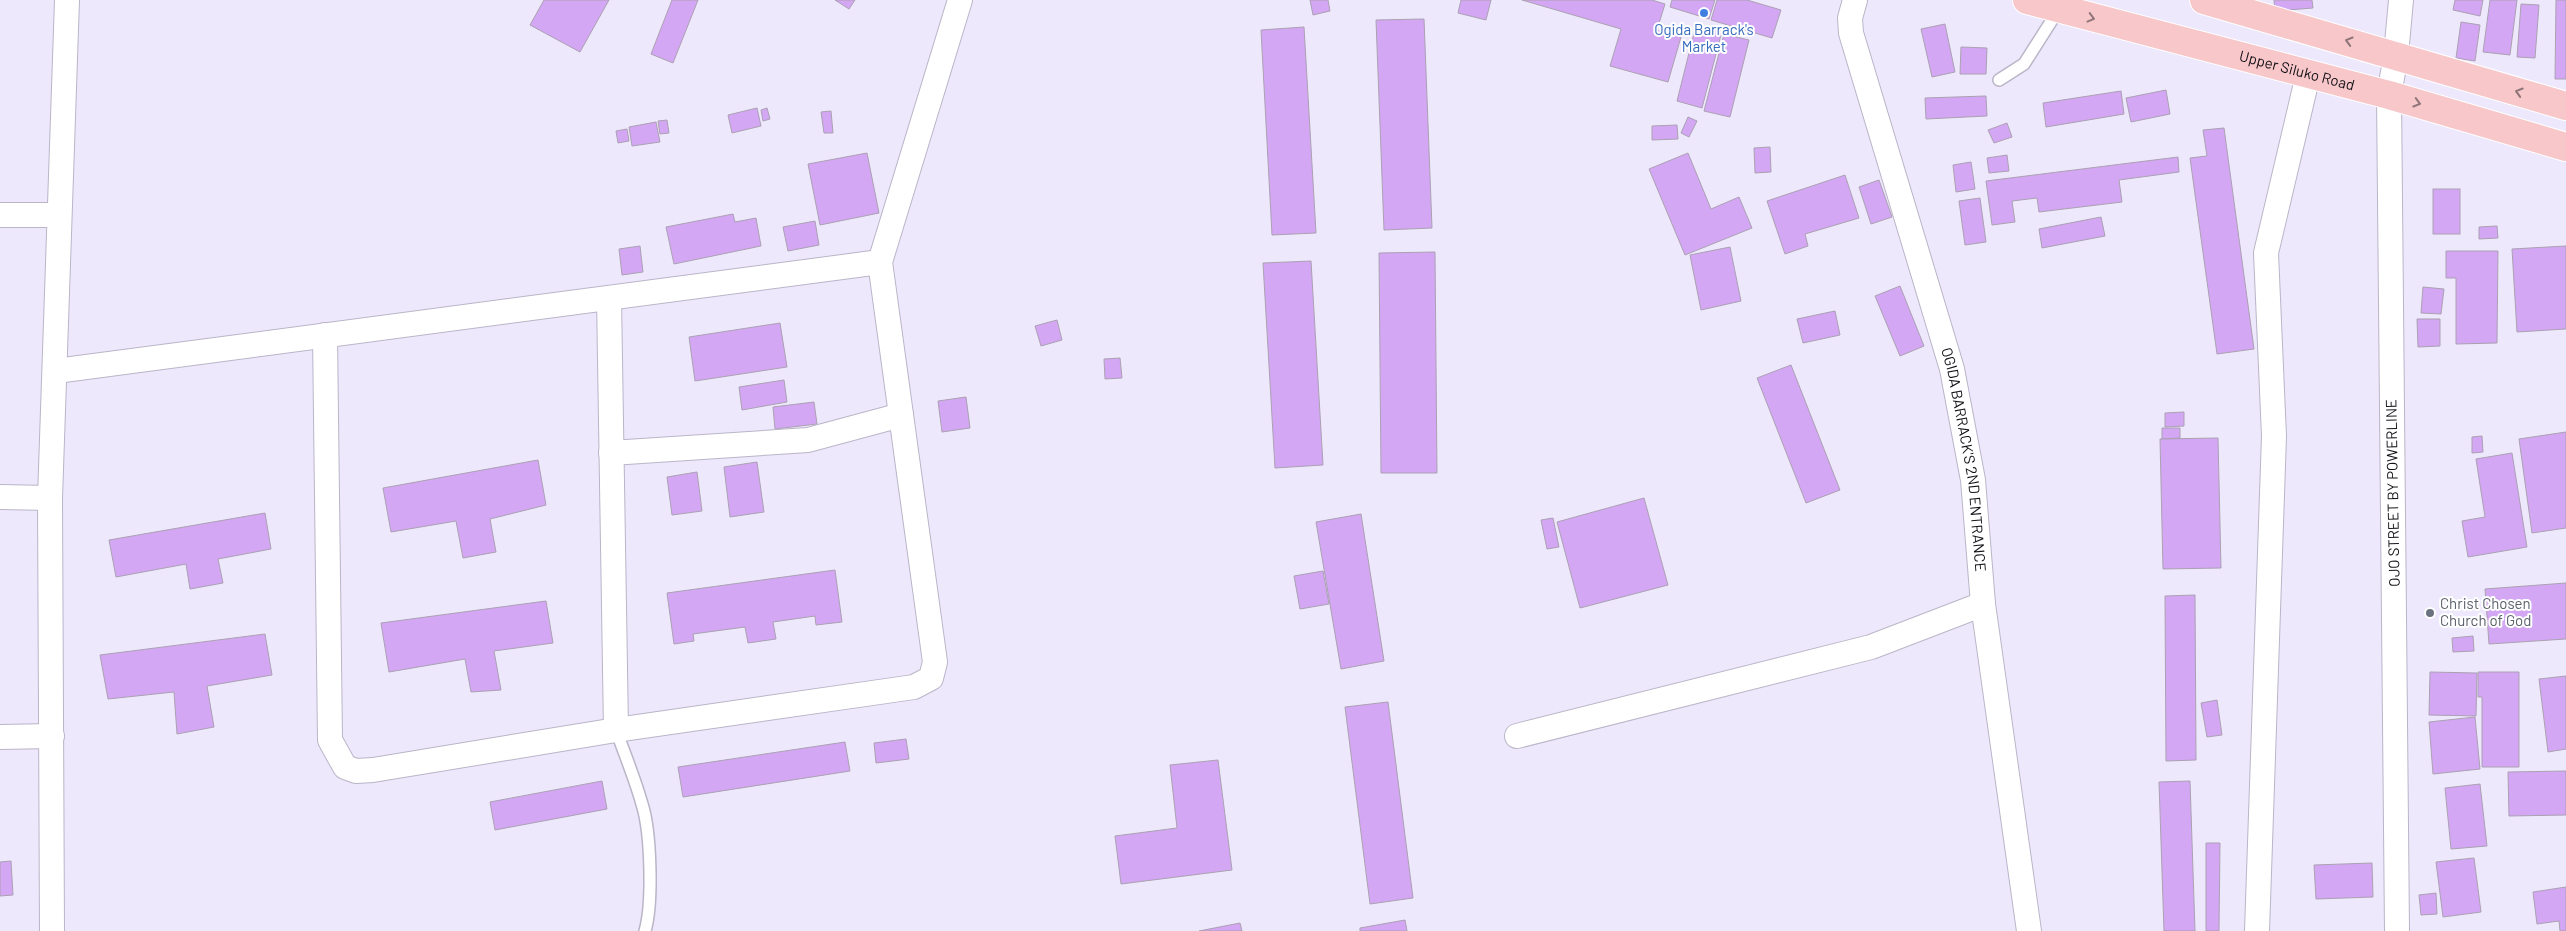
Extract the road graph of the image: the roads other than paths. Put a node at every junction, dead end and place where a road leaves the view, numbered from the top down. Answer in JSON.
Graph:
{"nodes":[{"id":1,"x":67,"y":0,"type":"edge"},
{"id":2,"x":960,"y":0,"type":"edge"},
{"id":3,"x":1854,"y":0,"type":"edge"},
{"id":4,"x":2027,"y":0,"type":"edge"},
{"id":5,"x":2204,"y":0,"type":"edge"},
{"id":6,"x":2401,"y":0,"type":"edge"},
{"id":7,"x":2059,"y":9,"type":"junction"},
{"id":8,"x":2396,"y":55,"type":"junction"},
{"id":9,"x":2308,"y":74,"type":"junction"},
{"id":10,"x":1999,"y":80,"type":"dead end"},
{"id":11,"x":2389,"y":95,"type":"junction"},
{"id":12,"x":2566,"y":106,"type":"edge"},
{"id":13,"x":2566,"y":147,"type":"edge"},
{"id":14,"x":0,"y":215,"type":"edge"},
{"id":15,"x":58,"y":215,"type":"junction"},
{"id":16,"x":880,"y":262,"type":"junction"},
{"id":17,"x":609,"y":298,"type":"junction"},
{"id":18,"x":325,"y":335,"type":"junction"},
{"id":19,"x":56,"y":371,"type":"junction"},
{"id":20,"x":901,"y":415,"type":"junction"},
{"id":21,"x":612,"y":453,"type":"junction"},
{"id":22,"x":0,"y":497,"type":"edge"},
{"id":23,"x":50,"y":498,"type":"junction"},
{"id":24,"x":1983,"y":604,"type":"junction"},
{"id":25,"x":616,"y":730,"type":"junction"},
{"id":26,"x":52,"y":736,"type":"junction"},
{"id":27,"x":1517,"y":736,"type":"dead end"},
{"id":28,"x":0,"y":737,"type":"edge"},
{"id":29,"x":52,"y":931,"type":"edge"},
{"id":30,"x":645,"y":931,"type":"edge"},
{"id":31,"x":2029,"y":931,"type":"edge"},
{"id":32,"x":2257,"y":931,"type":"edge"},
{"id":33,"x":2397,"y":931,"type":"edge"}],
"edges":[{"from":1,"to":15,"type":"street"},
{"from":2,"to":16,"type":"street"},
{"from":3,"to":24,"type":"street","name":"OGIDA BARRACK'S 2ND ENTRANCE"},
{"from":4,"to":7,"type":"main road","name":"Upper Siluko Road"},
{"from":8,"to":5,"type":"main road","one_way":true},
{"from":6,"to":8,"type":"street","name":"OJO STREET BY POWERLINE"},
{"from":7,"to":9,"type":"main road","name":"Upper Siluko Road","one_way":true},
{"from":7,"to":10,"type":"lane"},
{"from":8,"to":11,"type":"street","name":"OJO STREET BY POWERLINE"},
{"from":12,"to":8,"type":"main road","one_way":true},
{"from":9,"to":11,"type":"main road","name":"Upper Siluko Road"},
{"from":9,"to":32,"type":"street"},
{"from":11,"to":13,"type":"main road","name":"Upper Siluko Road","one_way":true},
{"from":11,"to":33,"type":"street","name":"OJO STREET BY POWERLINE"},
{"from":14,"to":15,"type":"street"},
{"from":15,"to":19,"type":"street"},
{"from":16,"to":17,"type":"street"},
{"from":16,"to":20,"type":"street"},
{"from":17,"to":18,"type":"street"},
{"from":17,"to":21,"type":"street"},
{"from":18,"to":19,"type":"street"},
{"from":18,"to":25,"type":"street"},
{"from":19,"to":23,"type":"street"},
{"from":20,"to":21,"type":"street"},
{"from":20,"to":25,"type":"street"},
{"from":21,"to":25,"type":"street"},
{"from":22,"to":23,"type":"street"},
{"from":23,"to":26,"type":"street"},
{"from":24,"to":27,"type":"street"},
{"from":24,"to":31,"type":"street","name":"OGIDA BARRACK'S 2ND ENTRANCE"},
{"from":25,"to":30,"type":"lane"},
{"from":26,"to":28,"type":"street"},
{"from":26,"to":29,"type":"street"}]}
